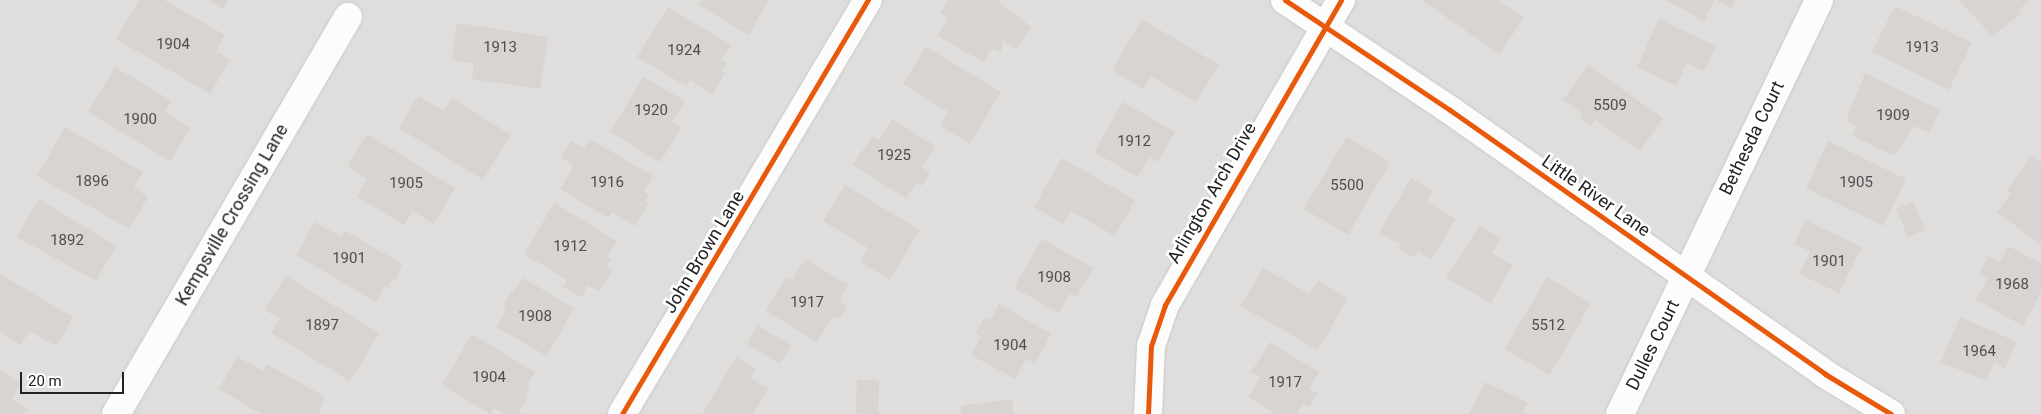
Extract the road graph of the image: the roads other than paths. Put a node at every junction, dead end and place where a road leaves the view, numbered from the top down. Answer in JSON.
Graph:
{"nodes":[{"id":1,"x":868,"y":0,"type":"edge"},
{"id":2,"x":1285,"y":0,"type":"edge"},
{"id":3,"x":1341,"y":0,"type":"edge"},
{"id":4,"x":1819,"y":0,"type":"edge"},
{"id":5,"x":348,"y":16,"type":"dead end"},
{"id":6,"x":1326,"y":26,"type":"junction"},
{"id":7,"x":1686,"y":277,"type":"junction"},
{"id":8,"x":116,"y":414,"type":"edge"},
{"id":9,"x":622,"y":414,"type":"edge"},
{"id":10,"x":1148,"y":414,"type":"edge"},
{"id":11,"x":1620,"y":414,"type":"edge"},
{"id":12,"x":1891,"y":414,"type":"edge"}],
"edges":[{"from":1,"to":9,"type":"street","name":"John Brown Lane"},
{"from":2,"to":6,"type":"street","name":"Little River Lane"},
{"from":3,"to":6,"type":"street","name":"Arlington Arch Drive"},
{"from":4,"to":7,"type":"street","name":"Bethesda Court"},
{"from":5,"to":8,"type":"street","name":"Kempsville Crossing Lane"},
{"from":6,"to":7,"type":"street","name":"Little River Lane"},
{"from":6,"to":10,"type":"street","name":"Arlington Arch Drive"},
{"from":7,"to":11,"type":"street","name":"Dulles Court"},
{"from":7,"to":12,"type":"street","name":"Little River Lane"}]}
